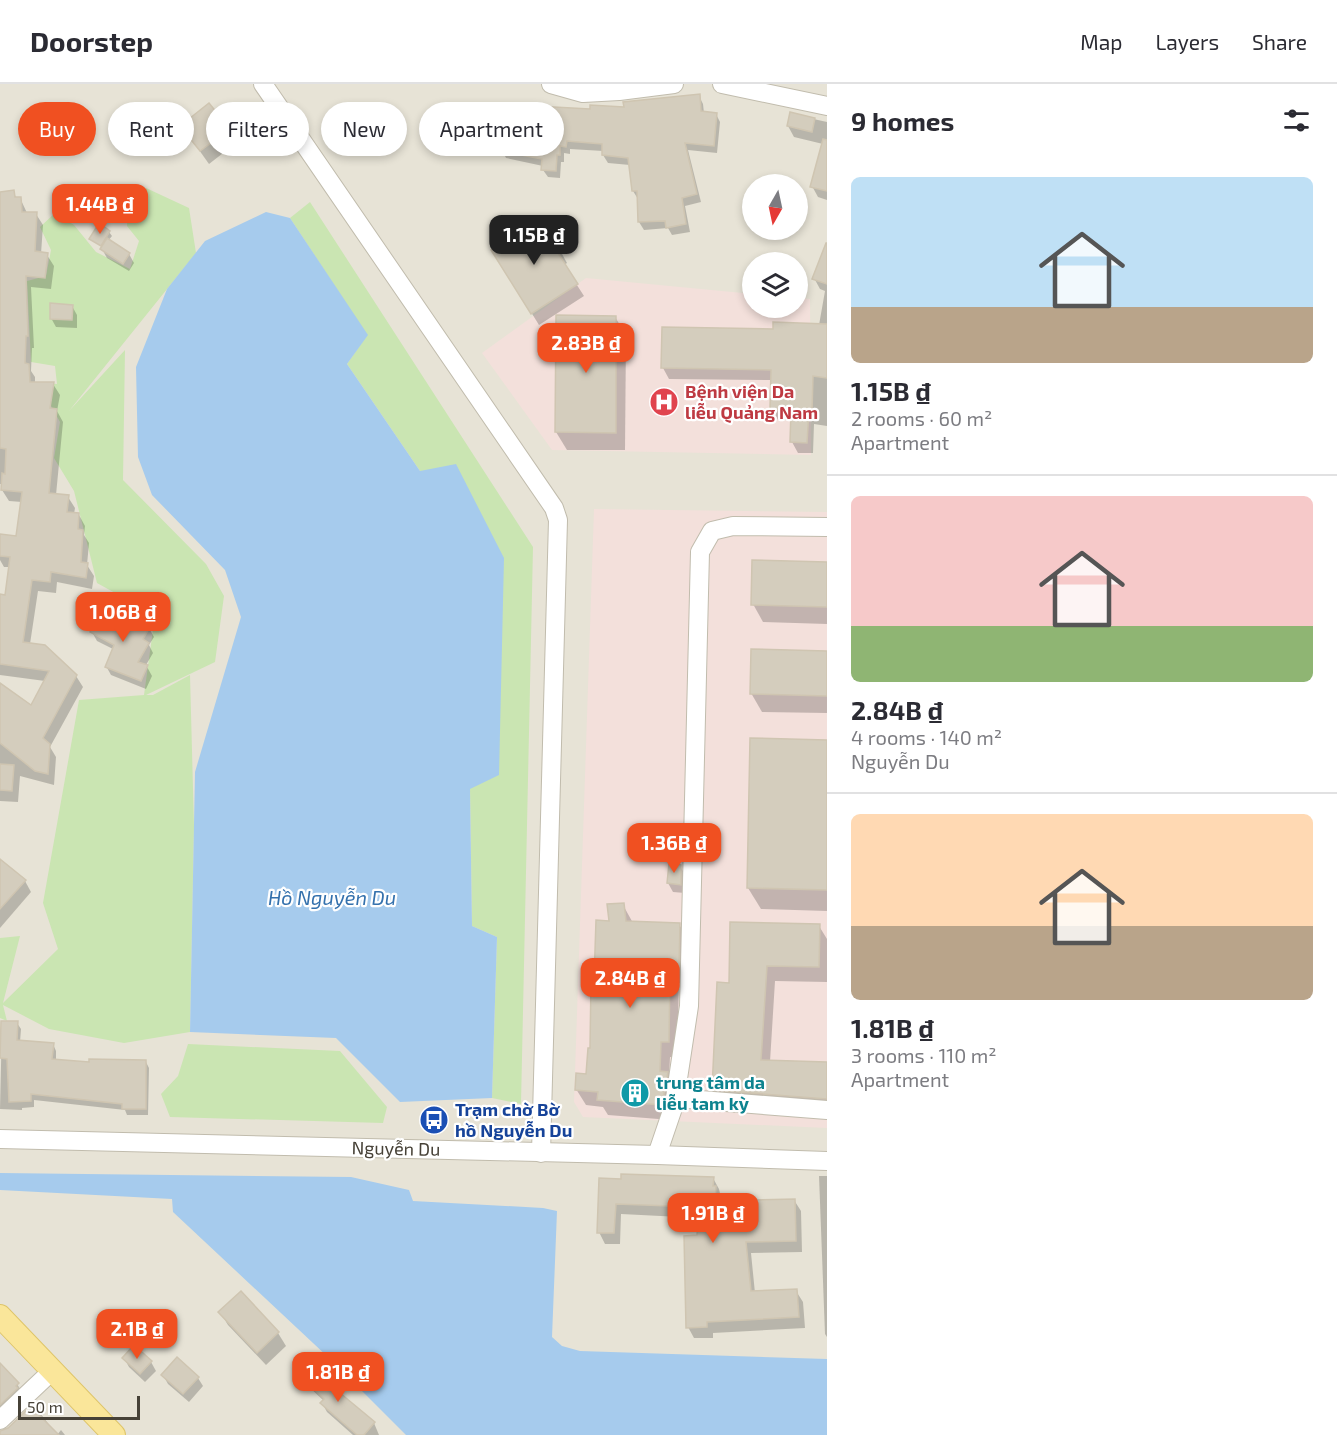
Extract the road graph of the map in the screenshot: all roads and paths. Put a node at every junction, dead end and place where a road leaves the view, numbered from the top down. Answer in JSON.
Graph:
{"nodes":[{"id":1,"x":263,"y":84,"type":"edge"},
{"id":2,"x":551,"y":84,"type":"edge"},
{"id":3,"x":674,"y":84,"type":"edge"},
{"id":4,"x":722,"y":84,"type":"edge"},
{"id":5,"x":827,"y":106,"type":"edge"},
{"id":6,"x":827,"y":527,"type":"edge"},
{"id":7,"x":675,"y":1098,"type":"junction"},
{"id":8,"x":827,"y":1110,"type":"edge"},
{"id":9,"x":0,"y":1139,"type":"edge"},
{"id":10,"x":542,"y":1153,"type":"junction"},
{"id":11,"x":657,"y":1155,"type":"junction"},
{"id":12,"x":827,"y":1161,"type":"edge"},
{"id":13,"x":0,"y":1316,"type":"edge"},
{"id":14,"x":52,"y":1371,"type":"junction"},
{"id":15,"x":0,"y":1420,"type":"edge"},
{"id":16,"x":114,"y":1435,"type":"edge"}],
"edges":[{"from":1,"to":10,"type":"street"},
{"from":2,"to":3,"type":"street"},
{"from":4,"to":5,"type":"street"},
{"from":6,"to":7,"type":"street"},
{"from":7,"to":8,"type":"street"},
{"from":7,"to":11,"type":"street"},
{"from":9,"to":10,"type":"street","name":"Nguyễn Du"},
{"from":10,"to":11,"type":"street","name":"Nguyễn Du"},
{"from":11,"to":12,"type":"street","name":"Nguyễn Du"},
{"from":13,"to":14,"type":"main road"},
{"from":14,"to":15,"type":"street"},
{"from":14,"to":16,"type":"main road"}]}
